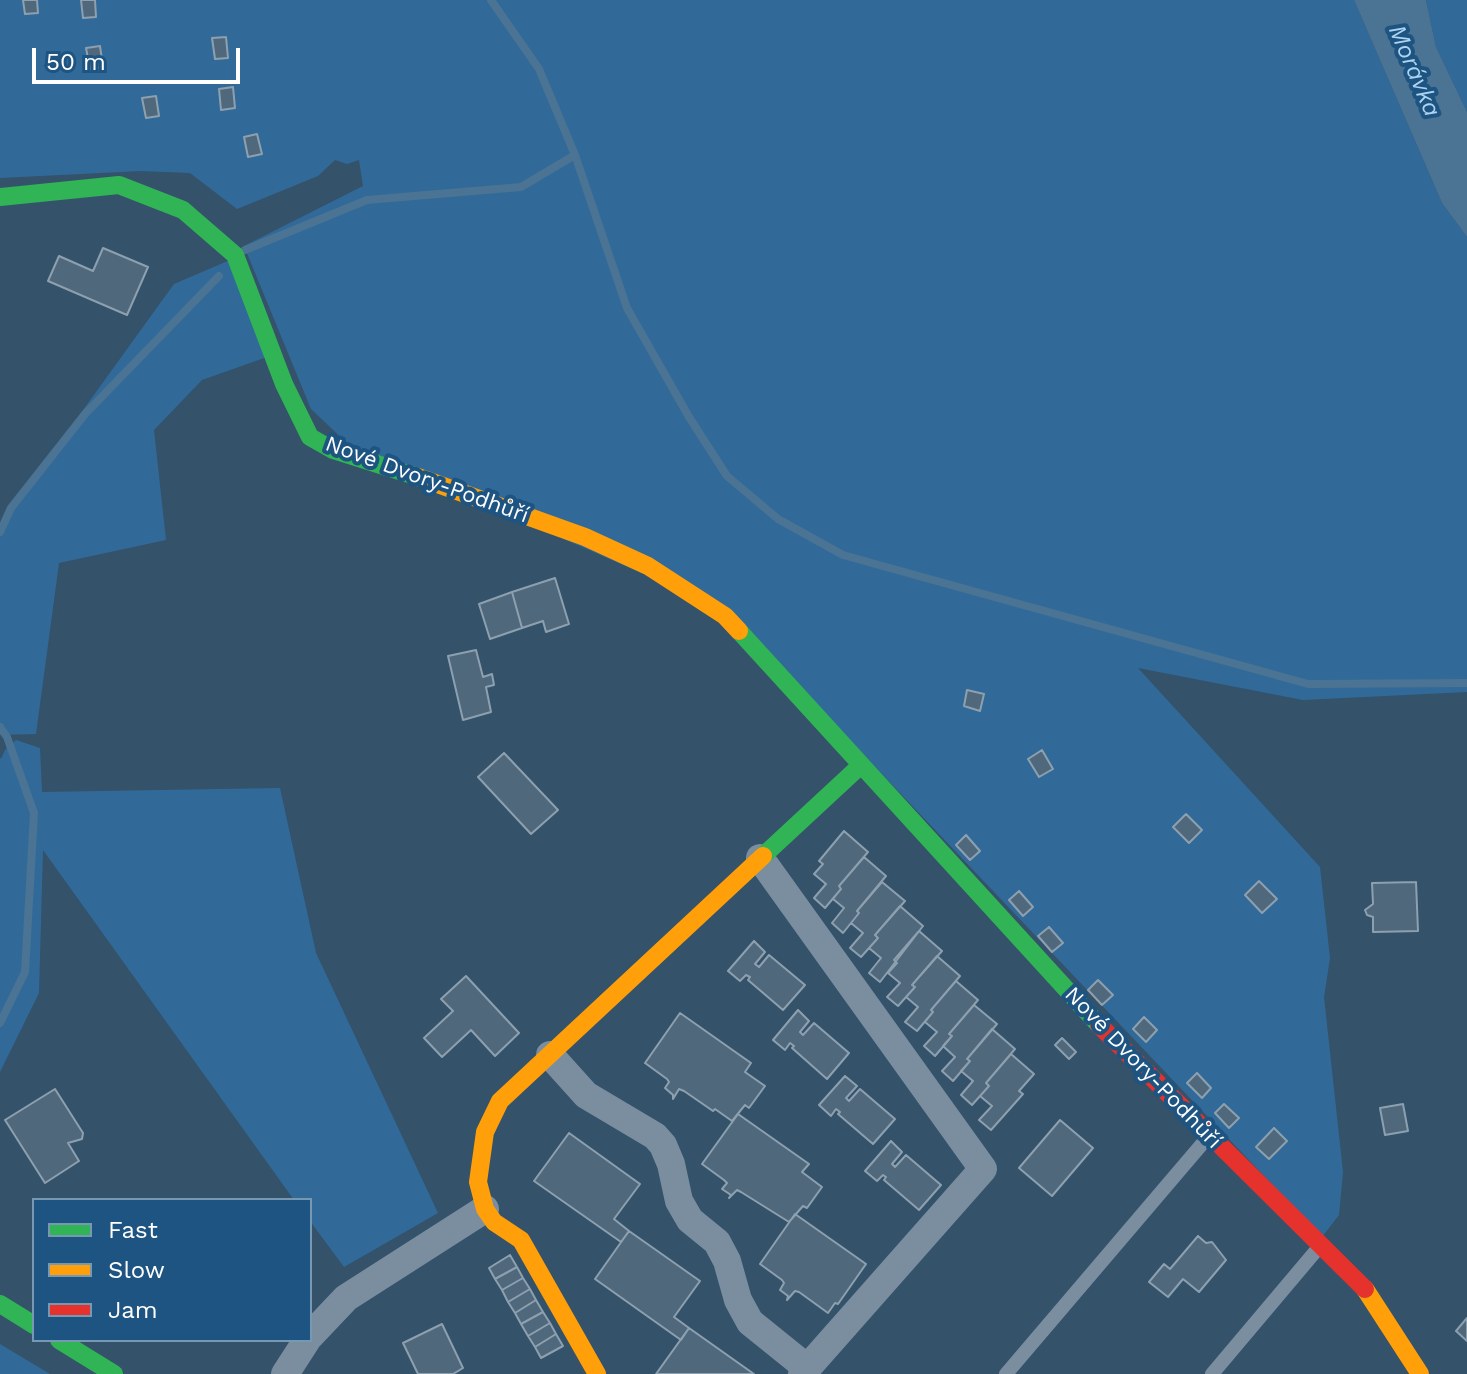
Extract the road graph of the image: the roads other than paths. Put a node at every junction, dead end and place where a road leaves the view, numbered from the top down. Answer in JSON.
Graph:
{"nodes":[{"id":1,"x":0,"y":197,"type":"edge"},
{"id":2,"x":860,"y":766,"type":"junction"},
{"id":3,"x":760,"y":858,"type":"junction"},
{"id":4,"x":550,"y":1055,"type":"junction"},
{"id":5,"x":1208,"y":1136,"type":"junction"},
{"id":6,"x":485,"y":1209,"type":"junction"},
{"id":7,"x":1320,"y":1245,"type":"junction"},
{"id":8,"x":0,"y":1304,"type":"edge"},
{"id":9,"x":32,"y":1324,"type":"edge"},
{"id":10,"x":312,"y":1334,"type":"edge"},
{"id":11,"x":62,"y":1342,"type":"edge"},
{"id":12,"x":305,"y":1342,"type":"edge"},
{"id":13,"x":805,"y":1371,"type":"edge"},
{"id":14,"x":114,"y":1374,"type":"edge"},
{"id":15,"x":285,"y":1374,"type":"edge"},
{"id":16,"x":597,"y":1374,"type":"edge"},
{"id":17,"x":1006,"y":1374,"type":"edge"},
{"id":18,"x":1212,"y":1374,"type":"edge"},
{"id":19,"x":1420,"y":1374,"type":"edge"}],
"edges":[{"from":1,"to":2,"type":"street","name":"Nové Dvory-Podhůří"},
{"from":2,"to":3,"type":"street"},
{"from":2,"to":5,"type":"street","name":"Nové Dvory-Podhůří"},
{"from":3,"to":4,"type":"street"},
{"from":3,"to":13,"type":"street"},
{"from":4,"to":6,"type":"street"},
{"from":4,"to":13,"type":"street"},
{"from":5,"to":7,"type":"street","name":"Nové Dvory-Podhůří"},
{"from":5,"to":17,"type":"lane"},
{"from":6,"to":10,"type":"street"},
{"from":6,"to":16,"type":"street"},
{"from":7,"to":18,"type":"lane"},
{"from":7,"to":19,"type":"street","name":"Nové Dvory-Podhůří"},
{"from":8,"to":9,"type":"street"},
{"from":11,"to":14,"type":"street"},
{"from":12,"to":15,"type":"street"}]}
